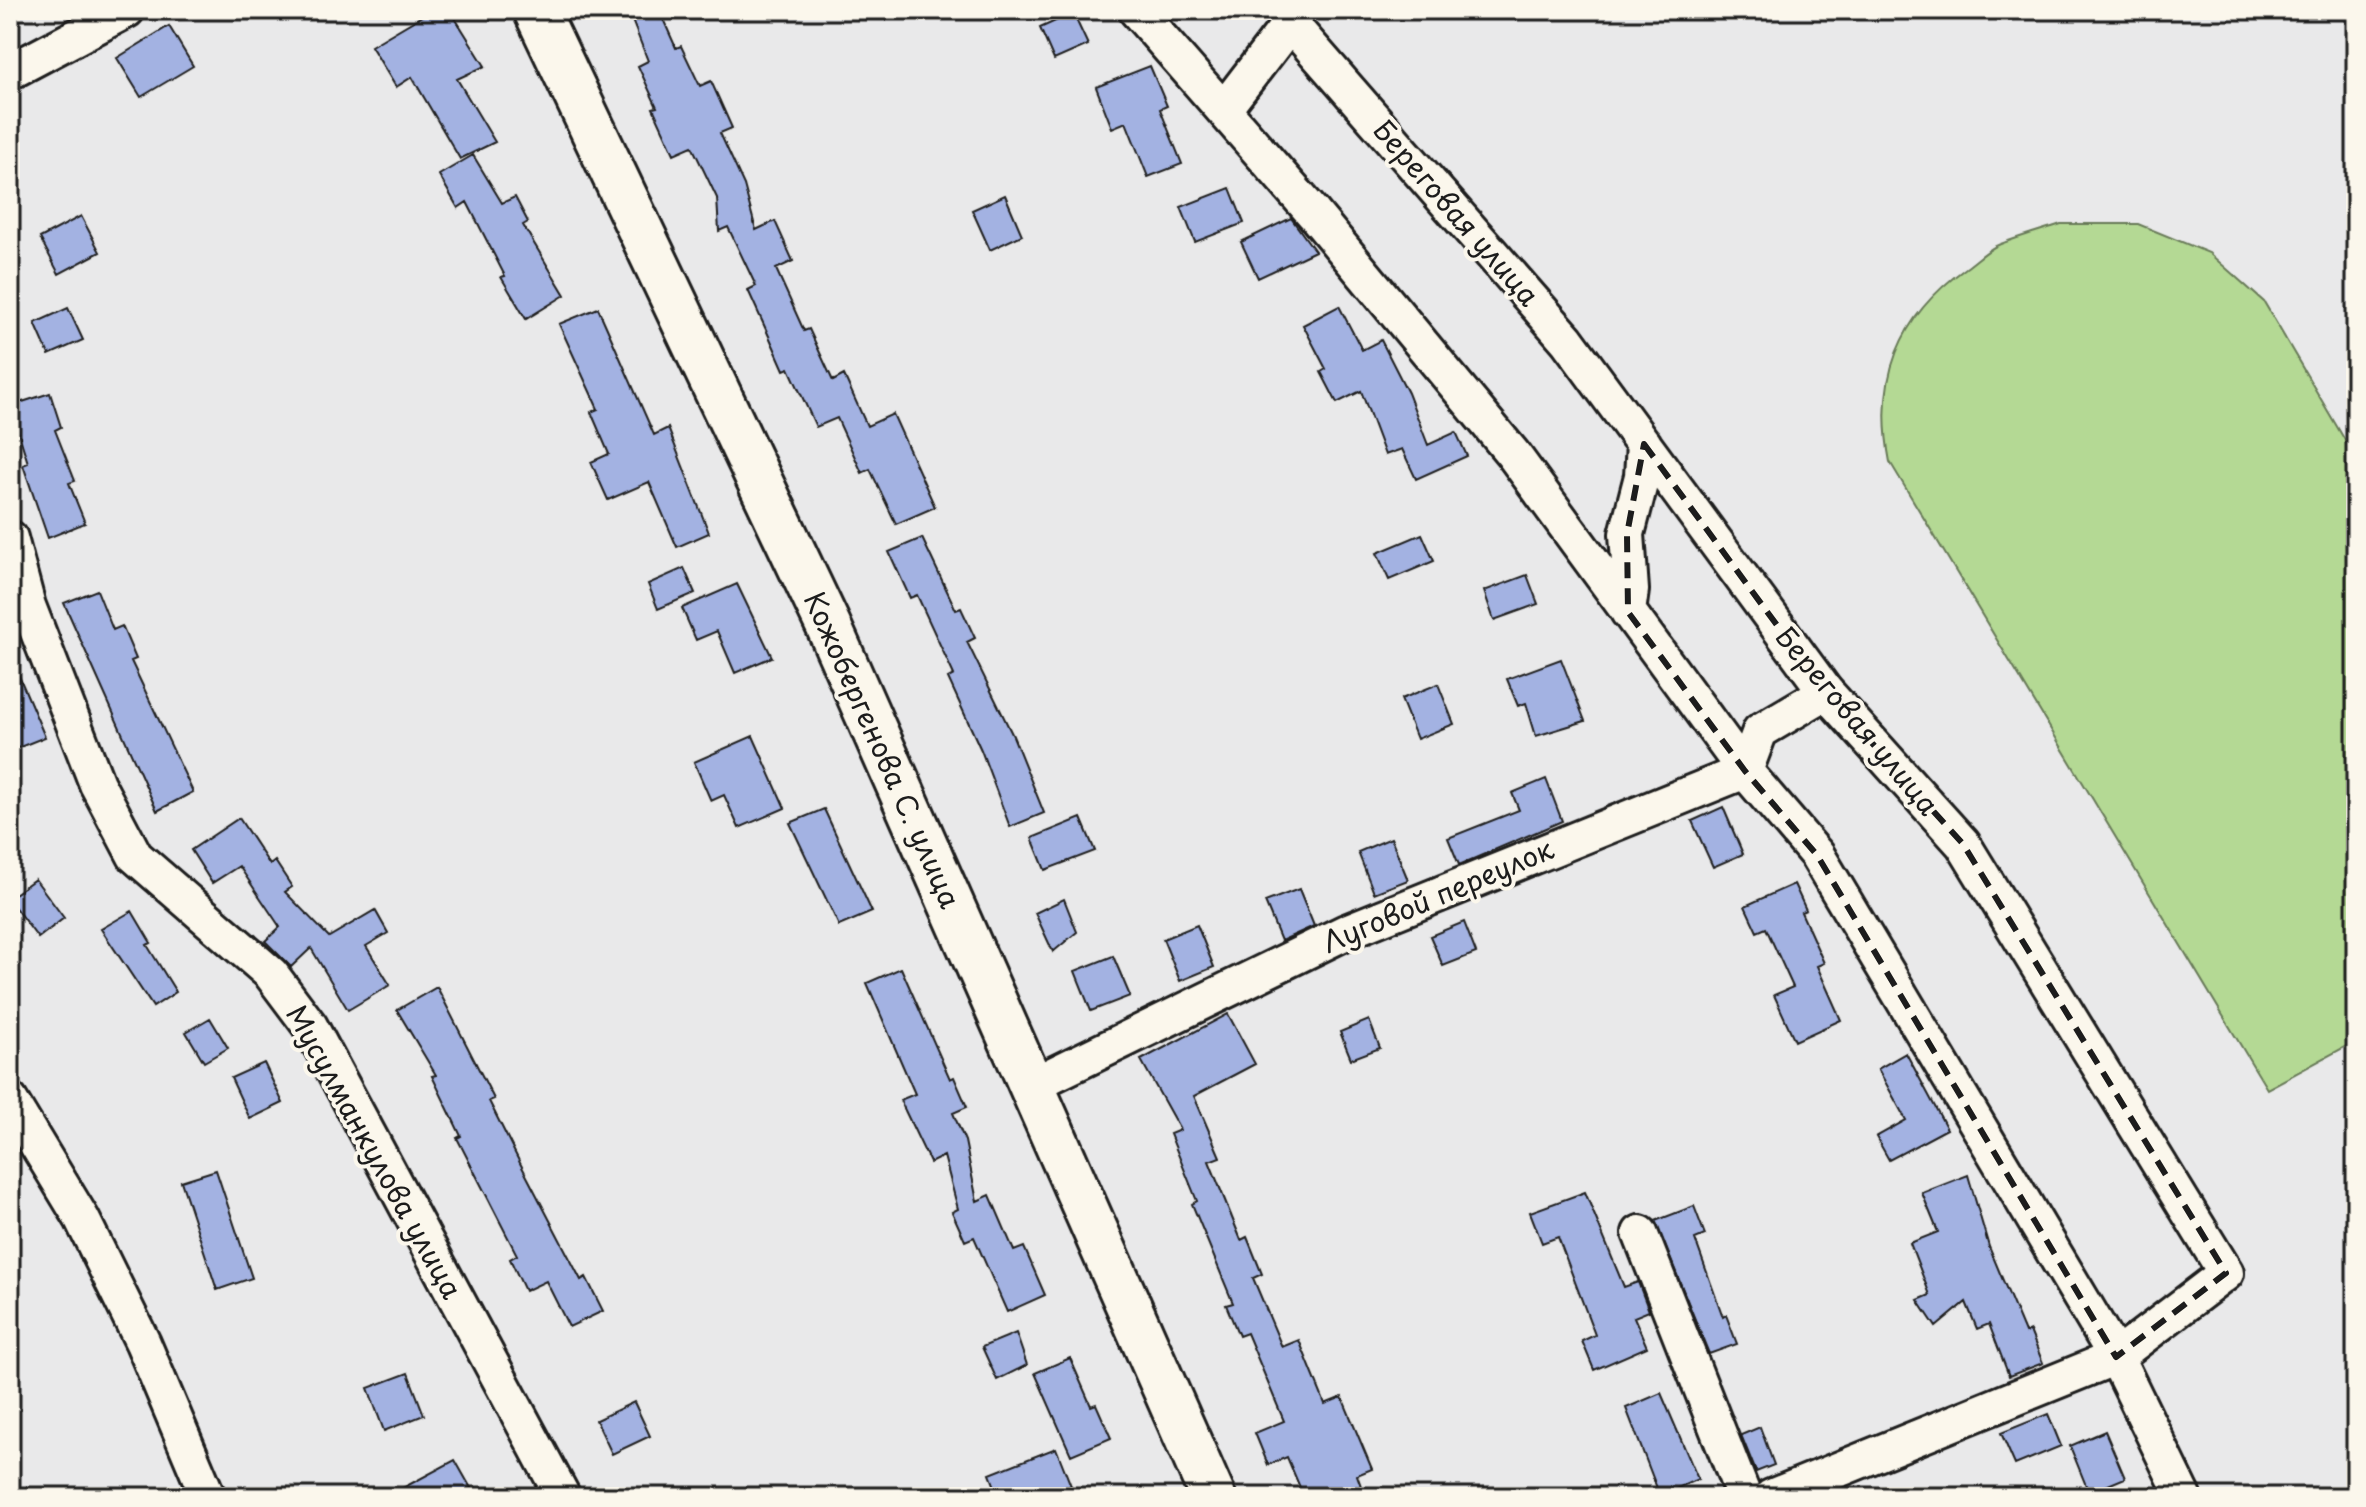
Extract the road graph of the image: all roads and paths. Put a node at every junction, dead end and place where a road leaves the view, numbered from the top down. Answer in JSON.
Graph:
{"nodes":[{"id":1,"x":127,"y":10,"type":"edge"},
{"id":2,"x":536,"y":10,"type":"edge"},
{"id":3,"x":1136,"y":10,"type":"edge"},
{"id":4,"x":1288,"y":16,"type":"edge"},
{"id":5,"x":10,"y":72,"type":"edge"},
{"id":6,"x":1224,"y":109,"type":"junction"},
{"id":7,"x":1644,"y":444,"type":"junction"},
{"id":8,"x":10,"y":538,"type":"edge"},
{"id":9,"x":1628,"y":612,"type":"junction"},
{"id":10,"x":1826,"y":692,"type":"junction"},
{"id":11,"x":1745,"y":771,"type":"junction"},
{"id":12,"x":1030,"y":1086,"type":"junction"},
{"id":13,"x":10,"y":1100,"type":"edge"},
{"id":14,"x":1640,"y":1233,"type":"dead end"},
{"id":15,"x":2116,"y":1357,"type":"junction"},
{"id":16,"x":208,"y":1497,"type":"edge"},
{"id":17,"x":563,"y":1497,"type":"edge"},
{"id":18,"x":1213,"y":1497,"type":"edge"},
{"id":19,"x":1744,"y":1497,"type":"edge"},
{"id":20,"x":1771,"y":1497,"type":"edge"},
{"id":21,"x":2184,"y":1497,"type":"edge"}],
"edges":[{"from":1,"to":5,"type":"street"},
{"from":2,"to":12,"type":"main road","name":"Кожобергенова С. улица"},
{"from":3,"to":6,"type":"street"},
{"from":4,"to":6,"type":"street","name":"Береговая улица"},
{"from":4,"to":7,"type":"street","name":"Береговая улица"},
{"from":6,"to":9,"type":"street"},
{"from":7,"to":9,"type":"street"},
{"from":7,"to":10,"type":"street","name":"Береговая улица"},
{"from":8,"to":17,"type":"street","name":"Мусулманкулова улица"},
{"from":9,"to":11,"type":"street"},
{"from":10,"to":11,"type":"street"},
{"from":10,"to":15,"type":"street","name":"Береговая улица"},
{"from":11,"to":12,"type":"street","name":"Луговой переулок"},
{"from":11,"to":15,"type":"street"},
{"from":12,"to":18,"type":"main road","name":"Кожобергенова С. улица"},
{"from":13,"to":16,"type":"street"},
{"from":14,"to":19,"type":"street"},
{"from":15,"to":20,"type":"street"},
{"from":15,"to":21,"type":"street"}]}
